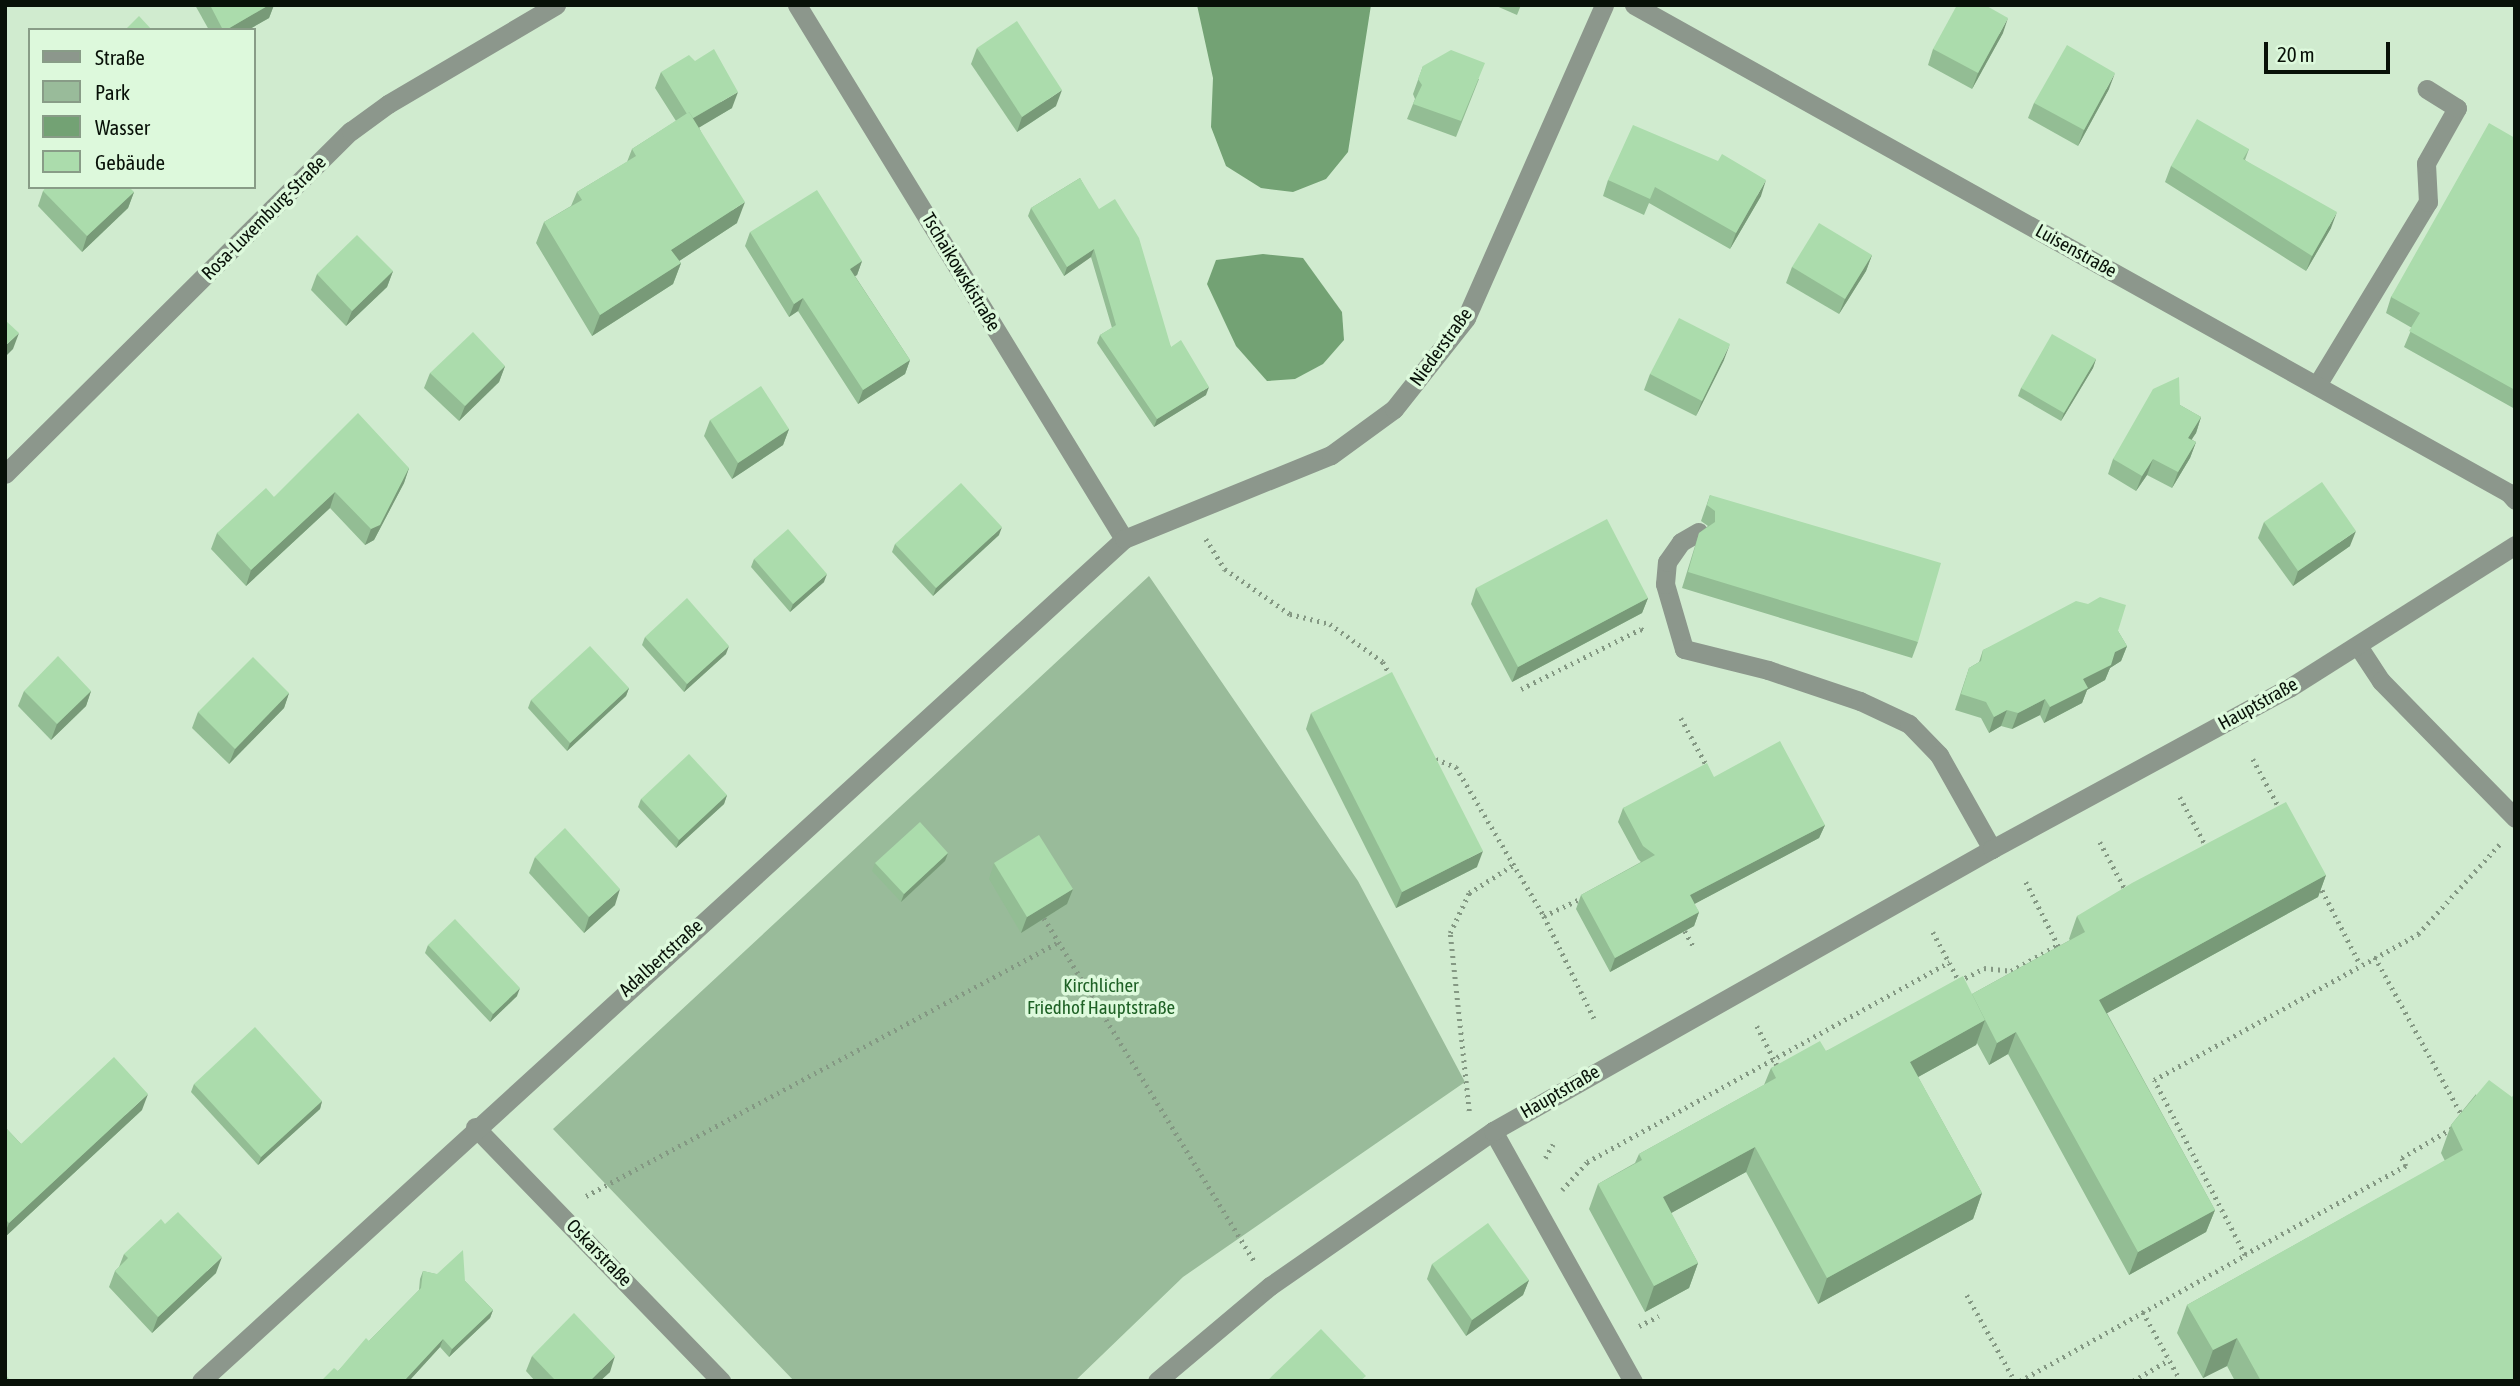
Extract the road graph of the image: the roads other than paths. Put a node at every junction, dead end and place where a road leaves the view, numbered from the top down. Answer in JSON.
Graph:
{"nodes":[{"id":1,"x":556,"y":5,"type":"edge"},
{"id":2,"x":797,"y":5,"type":"edge"},
{"id":3,"x":1604,"y":5,"type":"edge"},
{"id":4,"x":1634,"y":5,"type":"edge"},
{"id":5,"x":2427,"y":89,"type":"dead end"},
{"id":6,"x":2317,"y":385,"type":"junction"},
{"id":7,"x":5,"y":474,"type":"edge"},
{"id":8,"x":2515,"y":500,"type":"edge"},
{"id":9,"x":1698,"y":532,"type":"edge"},
{"id":10,"x":1124,"y":539,"type":"junction"},
{"id":11,"x":2515,"y":545,"type":"edge"},
{"id":12,"x":2358,"y":646,"type":"junction"},
{"id":13,"x":2515,"y":818,"type":"edge"},
{"id":14,"x":1992,"y":849,"type":"junction"},
{"id":15,"x":475,"y":1127,"type":"junction"},
{"id":16,"x":1493,"y":1131,"type":"junction"},
{"id":17,"x":201,"y":1381,"type":"edge"},
{"id":18,"x":721,"y":1381,"type":"edge"},
{"id":19,"x":1157,"y":1381,"type":"edge"},
{"id":20,"x":1633,"y":1381,"type":"edge"}],
"edges":[{"from":1,"to":7,"type":"street","name":"Rosa-Luxemburg-Straße"},
{"from":2,"to":10,"type":"street","name":"Tschaikowskistraße"},
{"from":3,"to":10,"type":"street","name":"Niederstraße"},
{"from":4,"to":6,"type":"street","name":"Luisenstraße"},
{"from":5,"to":6,"type":"street"},
{"from":6,"to":8,"type":"street","name":"Luisenstraße"},
{"from":9,"to":14,"type":"street"},
{"from":10,"to":15,"type":"street","name":"Adalbertstraße"},
{"from":11,"to":12,"type":"street","name":"Hauptstraße"},
{"from":12,"to":13,"type":"street"},
{"from":12,"to":14,"type":"street","name":"Hauptstraße"},
{"from":14,"to":16,"type":"street","name":"Hauptstraße"},
{"from":15,"to":17,"type":"street","name":"Adalbertstraße"},
{"from":15,"to":18,"type":"street","name":"Oskarstraße"},
{"from":16,"to":19,"type":"street","name":"Hauptstraße"},
{"from":16,"to":20,"type":"street"}]}
